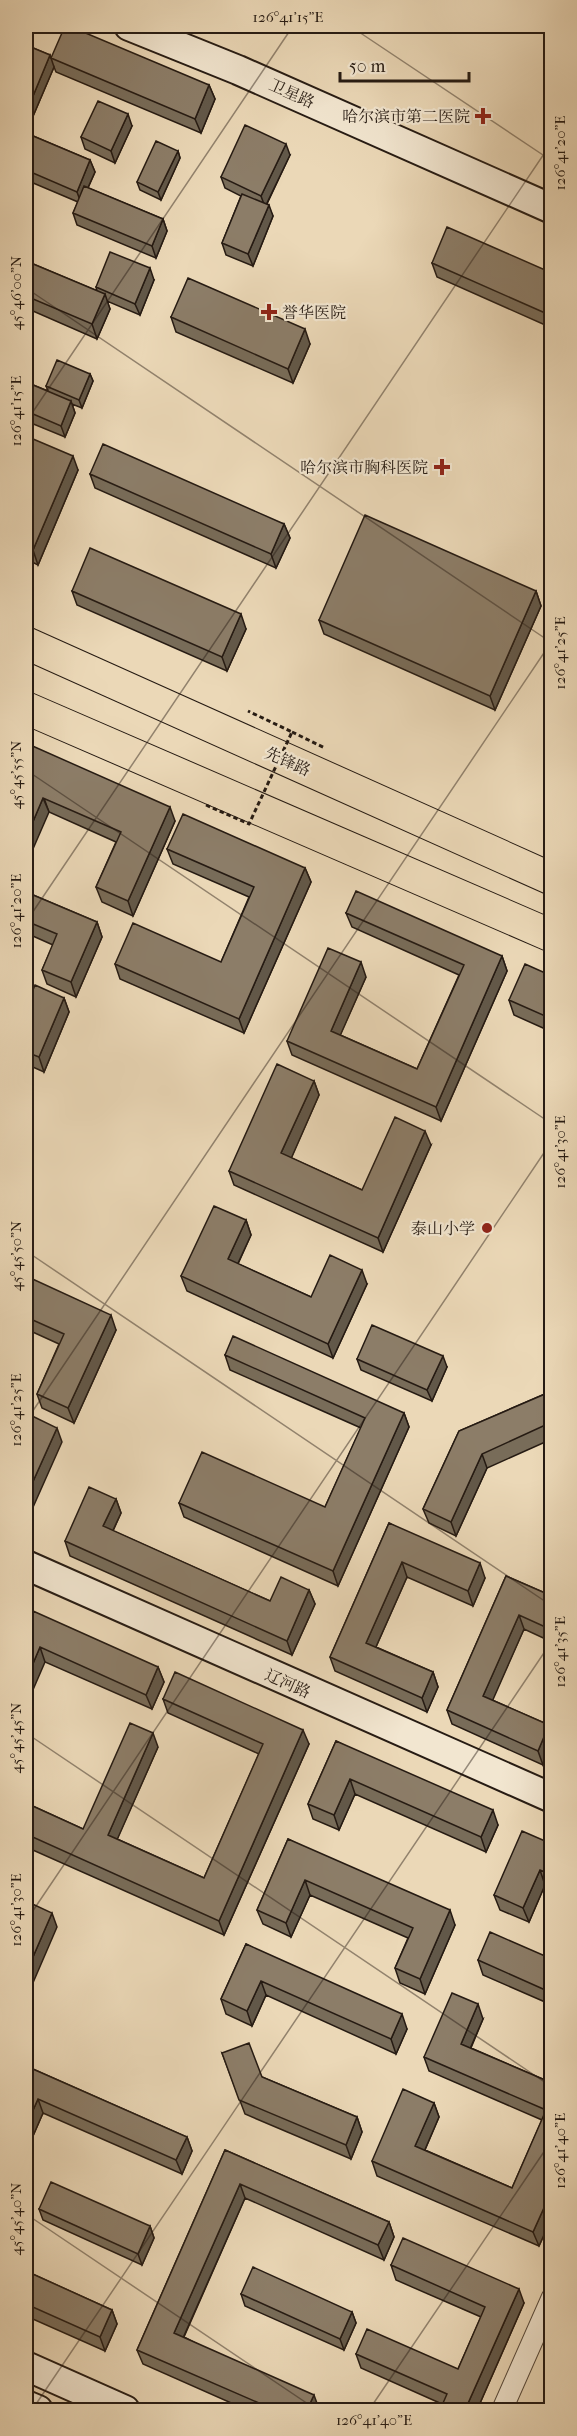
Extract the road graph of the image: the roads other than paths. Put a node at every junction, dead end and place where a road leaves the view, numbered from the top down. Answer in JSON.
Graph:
{"nodes":[{"id":1,"x":129,"y":26,"type":"edge"},
{"id":2,"x":552,"y":209,"type":"edge"},
{"id":3,"x":26,"y":643,"type":"edge"},
{"id":4,"x":26,"y":708,"type":"edge"},
{"id":5,"x":552,"y":879,"type":"edge"},
{"id":6,"x":552,"y":936,"type":"edge"},
{"id":7,"x":26,"y":1566,"type":"edge"},
{"id":8,"x":26,"y":1580,"type":"edge"},
{"id":9,"x":552,"y":1798,"type":"edge"},
{"id":10,"x":552,"y":1812,"type":"edge"},
{"id":11,"x":552,"y":2296,"type":"edge"},
{"id":12,"x":26,"y":2366,"type":"edge"},
{"id":13,"x":26,"y":2405,"type":"edge"},
{"id":14,"x":38,"y":2410,"type":"edge"},
{"id":15,"x":125,"y":2410,"type":"edge"},
{"id":16,"x":502,"y":2410,"type":"edge"}],
"edges":[{"from":1,"to":2,"type":"main road","name":"卫星路"},
{"from":3,"to":5,"type":"main road","name":"先锋路"},
{"from":4,"to":6,"type":"main road"},
{"from":7,"to":9,"type":"main road","name":"辽河路"},
{"from":8,"to":10,"type":"main road","name":"辽河路"},
{"from":11,"to":16,"type":"street"},
{"from":12,"to":15,"type":"main road"},
{"from":13,"to":14,"type":"main road"}]}
